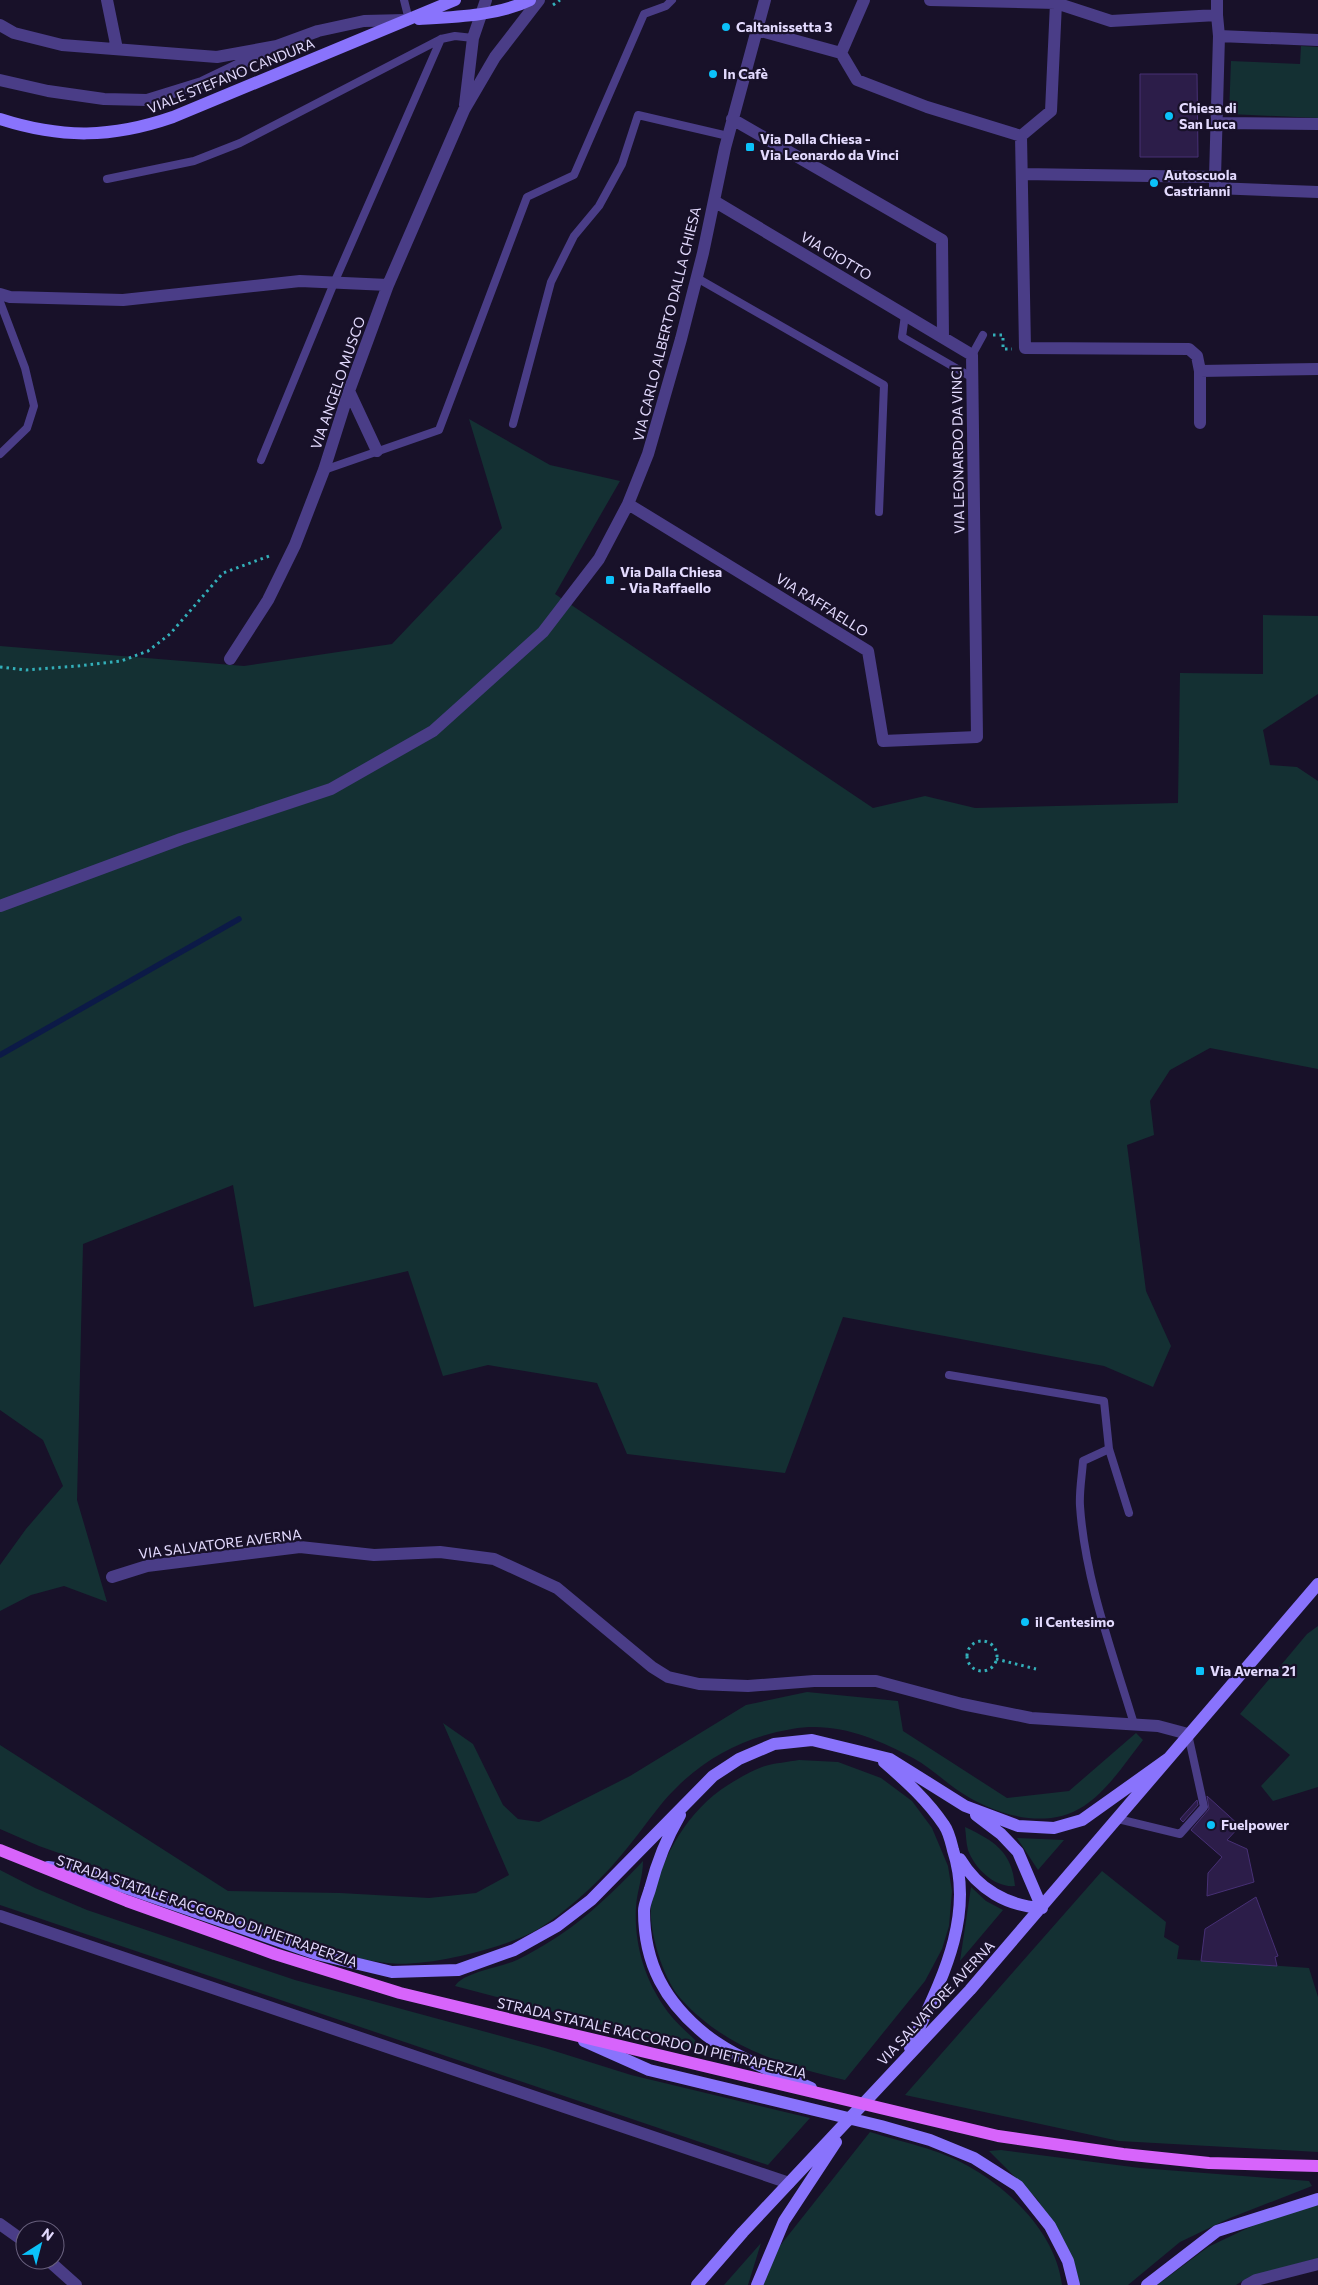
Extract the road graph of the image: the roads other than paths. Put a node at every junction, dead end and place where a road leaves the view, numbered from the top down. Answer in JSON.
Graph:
{"nodes":[{"id":1,"x":108,"y":0,"type":"edge"},
{"id":2,"x":404,"y":0,"type":"edge"},
{"id":3,"x":455,"y":0,"type":"edge"},
{"id":4,"x":486,"y":0,"type":"edge"},
{"id":5,"x":530,"y":0,"type":"edge"},
{"id":6,"x":538,"y":0,"type":"edge"},
{"id":7,"x":672,"y":0,"type":"edge"},
{"id":8,"x":864,"y":0,"type":"edge"},
{"id":9,"x":930,"y":0,"type":"edge"},
{"id":10,"x":1217,"y":0,"type":"edge"},
{"id":11,"x":764,"y":3,"type":"edge"},
{"id":12,"x":1056,"y":3,"type":"junction"},
{"id":13,"x":481,"y":14,"type":"junction"},
{"id":14,"x":1217,"y":15,"type":"junction"},
{"id":15,"x":409,"y":20,"type":"junction"},
{"id":16,"x":0,"y":25,"type":"edge"},
{"id":17,"x":757,"y":30,"type":"junction"},
{"id":18,"x":1219,"y":36,"type":"junction"},
{"id":19,"x":473,"y":38,"type":"junction"},
{"id":20,"x":440,"y":39,"type":"junction"},
{"id":21,"x":1318,"y":40,"type":"edge"},
{"id":22,"x":277,"y":46,"type":"junction"},
{"id":23,"x":116,"y":49,"type":"junction"},
{"id":24,"x":841,"y":53,"type":"junction"},
{"id":25,"x":0,"y":80,"type":"edge"},
{"id":26,"x":464,"y":110,"type":"junction"},
{"id":27,"x":0,"y":119,"type":"edge"},
{"id":28,"x":732,"y":119,"type":"junction"},
{"id":29,"x":1217,"y":123,"type":"junction"},
{"id":30,"x":1318,"y":124,"type":"edge"},
{"id":31,"x":728,"y":136,"type":"junction"},
{"id":32,"x":1021,"y":136,"type":"junction"},
{"id":33,"x":1022,"y":174,"type":"junction"},
{"id":34,"x":1215,"y":177,"type":"junction"},
{"id":35,"x":106,"y":179,"type":"dead end"},
{"id":36,"x":1318,"y":192,"type":"edge"},
{"id":37,"x":714,"y":201,"type":"junction"},
{"id":38,"x":696,"y":278,"type":"junction"},
{"id":39,"x":334,"y":283,"type":"junction"},
{"id":40,"x":388,"y":285,"type":"junction"},
{"id":41,"x":0,"y":294,"type":"edge"},
{"id":42,"x":0,"y":302,"type":"edge"},
{"id":43,"x":905,"y":315,"type":"junction"},
{"id":44,"x":982,"y":335,"type":"road end"},
{"id":45,"x":943,"y":337,"type":"junction"},
{"id":46,"x":972,"y":355,"type":"junction"},
{"id":47,"x":1318,"y":369,"type":"edge"},
{"id":48,"x":1200,"y":371,"type":"junction"},
{"id":49,"x":973,"y":378,"type":"junction"},
{"id":50,"x":349,"y":391,"type":"junction"},
{"id":51,"x":1200,"y":423,"type":"dead end"},
{"id":52,"x":513,"y":424,"type":"dead end"},
{"id":53,"x":377,"y":451,"type":"junction"},
{"id":54,"x":0,"y":454,"type":"edge"},
{"id":55,"x":261,"y":460,"type":"dead end"},
{"id":56,"x":324,"y":470,"type":"junction"},
{"id":57,"x":628,"y":504,"type":"junction"},
{"id":58,"x":879,"y":512,"type":"dead end"},
{"id":59,"x":230,"y":660,"type":"dead end"},
{"id":60,"x":977,"y":737,"type":"joint"},
{"id":61,"x":0,"y":906,"type":"edge"},
{"id":62,"x":949,"y":1375,"type":"dead end"},
{"id":63,"x":1109,"y":1449,"type":"junction"},
{"id":64,"x":1129,"y":1513,"type":"dead end"},
{"id":65,"x":112,"y":1577,"type":"dead end"},
{"id":66,"x":1318,"y":1584,"type":"edge"},
{"id":67,"x":1318,"y":1598,"type":"edge"},
{"id":68,"x":1302,"y":1602,"type":"junction"},
{"id":69,"x":1134,"y":1724,"type":"junction"},
{"id":70,"x":1188,"y":1734,"type":"junction"},
{"id":71,"x":874,"y":1754,"type":"junction"},
{"id":72,"x":1169,"y":1758,"type":"junction"},
{"id":73,"x":690,"y":1798,"type":"junction"},
{"id":74,"x":965,"y":1806,"type":"junction"},
{"id":75,"x":1118,"y":1819,"type":"junction"},
{"id":76,"x":952,"y":1846,"type":"junction"},
{"id":77,"x":0,"y":1850,"type":"edge"},
{"id":78,"x":36,"y":1866,"type":"junction"},
{"id":79,"x":1042,"y":1908,"type":"junction"},
{"id":80,"x":0,"y":1916,"type":"edge"},
{"id":81,"x":570,"y":2034,"type":"junction"},
{"id":82,"x":906,"y":2059,"type":"junction"},
{"id":83,"x":827,"y":2096,"type":"junction"},
{"id":84,"x":856,"y":2112,"type":"junction"},
{"id":85,"x":1318,"y":2166,"type":"edge"},
{"id":86,"x":789,"y":2184,"type":"junction"},
{"id":87,"x":1318,"y":2199,"type":"edge"},
{"id":88,"x":0,"y":2224,"type":"edge"},
{"id":89,"x":15,"y":2235,"type":"edge"},
{"id":90,"x":1318,"y":2264,"type":"edge"},
{"id":91,"x":59,"y":2270,"type":"edge"},
{"id":92,"x":76,"y":2285,"type":"edge"},
{"id":93,"x":697,"y":2285,"type":"edge"},
{"id":94,"x":757,"y":2285,"type":"edge"},
{"id":95,"x":1074,"y":2285,"type":"edge"},
{"id":96,"x":1147,"y":2285,"type":"edge"},
{"id":97,"x":1247,"y":2285,"type":"edge"}],
"edges":[{"from":1,"to":23,"type":"street"},
{"from":2,"to":15,"type":"lane"},
{"from":3,"to":15,"type":"main road","name":"VIALE STEFANO CANDURA"},
{"from":4,"to":13,"type":"street"},
{"from":5,"to":13,"type":"main road","name":"VIALE STEFANO CANDURA"},
{"from":6,"to":26,"type":"street"},
{"from":7,"to":53,"type":"lane"},
{"from":8,"to":24,"type":"street"},
{"from":9,"to":12,"type":"street"},
{"from":10,"to":14,"type":"street"},
{"from":11,"to":17,"type":"street","name":"VIA CARLO ALBERTO DALLA CHIESA"},
{"from":12,"to":14,"type":"street"},
{"from":12,"to":32,"type":"street"},
{"from":13,"to":15,"type":"main road","name":"VIALE STEFANO CANDURA"},
{"from":13,"to":19,"type":"street"},
{"from":14,"to":18,"type":"street"},
{"from":15,"to":22,"type":"street"},
{"from":15,"to":27,"type":"main road","name":"VIALE STEFANO CANDURA"},
{"from":16,"to":23,"type":"street"},
{"from":17,"to":24,"type":"street"},
{"from":17,"to":28,"type":"street","name":"VIA CARLO ALBERTO DALLA CHIESA"},
{"from":18,"to":21,"type":"street"},
{"from":18,"to":29,"type":"street"},
{"from":19,"to":20,"type":"lane"},
{"from":19,"to":26,"type":"street"},
{"from":20,"to":35,"type":"lane"},
{"from":20,"to":39,"type":"lane"},
{"from":22,"to":23,"type":"street"},
{"from":22,"to":25,"type":"street"},
{"from":24,"to":32,"type":"street"},
{"from":26,"to":40,"type":"street","name":"VIA ANGELO MUSCO"},
{"from":28,"to":31,"type":"street","name":"VIA CARLO ALBERTO DALLA CHIESA"},
{"from":28,"to":45,"type":"street"},
{"from":29,"to":30,"type":"street"},
{"from":29,"to":34,"type":"street"},
{"from":31,"to":37,"type":"street","name":"VIA CARLO ALBERTO DALLA CHIESA"},
{"from":31,"to":52,"type":"lane"},
{"from":32,"to":33,"type":"street"},
{"from":33,"to":34,"type":"street"},
{"from":33,"to":48,"type":"street"},
{"from":34,"to":36,"type":"street"},
{"from":37,"to":38,"type":"street","name":"VIA CARLO ALBERTO DALLA CHIESA"},
{"from":37,"to":43,"type":"street","name":"VIA GIOTTO"},
{"from":38,"to":57,"type":"street","name":"VIA CARLO ALBERTO DALLA CHIESA"},
{"from":38,"to":58,"type":"lane"},
{"from":39,"to":40,"type":"street"},
{"from":39,"to":41,"type":"street"},
{"from":39,"to":55,"type":"lane"},
{"from":40,"to":50,"type":"street","name":"VIA ANGELO MUSCO"},
{"from":42,"to":54,"type":"lane"},
{"from":43,"to":45,"type":"street","name":"VIA GIOTTO"},
{"from":43,"to":49,"type":"lane"},
{"from":44,"to":46,"type":"lane"},
{"from":45,"to":46,"type":"street","name":"VIA LEONARDO DA VINCI"},
{"from":46,"to":49,"type":"street","name":"VIA LEONARDO DA VINCI"},
{"from":47,"to":48,"type":"street"},
{"from":48,"to":51,"type":"street"},
{"from":49,"to":60,"type":"street","name":"VIA LEONARDO DA VINCI"},
{"from":50,"to":53,"type":"street"},
{"from":50,"to":56,"type":"street","name":"VIA ANGELO MUSCO"},
{"from":53,"to":56,"type":"lane"},
{"from":56,"to":59,"type":"street","name":"VIA ANGELO MUSCO"},
{"from":57,"to":60,"type":"street","name":"VIA RAFFAELLO"},
{"from":57,"to":61,"type":"street","name":"VIA CARLO ALBERTO DALLA CHIESA"},
{"from":62,"to":63,"type":"lane"},
{"from":63,"to":64,"type":"lane"},
{"from":63,"to":69,"type":"lane"},
{"from":65,"to":69,"type":"street","name":"VIA SALVATORE AVERNA"},
{"from":66,"to":68,"type":"main road","name":"VIA SALVATORE AVERNA"},
{"from":67,"to":68,"type":"main road"},
{"from":68,"to":70,"type":"main road","name":"VIA SALVATORE AVERNA"},
{"from":69,"to":70,"type":"street","name":"VIA SALVATORE AVERNA"},
{"from":70,"to":72,"type":"main road","name":"VIA SALVATORE AVERNA"},
{"from":70,"to":75,"type":"lane"},
{"from":71,"to":73,"type":"main road"},
{"from":71,"to":74,"type":"main road"},
{"from":71,"to":76,"type":"main road"},
{"from":72,"to":74,"type":"main road"},
{"from":72,"to":75,"type":"main road","name":"VIA SALVATORE AVERNA"},
{"from":73,"to":78,"type":"main road"},
{"from":73,"to":83,"type":"main road"},
{"from":74,"to":79,"type":"main road"},
{"from":75,"to":79,"type":"main road","name":"VIA SALVATORE AVERNA"},
{"from":76,"to":79,"type":"main road"},
{"from":76,"to":82,"type":"main road"},
{"from":77,"to":78,"type":"main road","name":"STRADA STATALE RACCORDO DI PIETRAPERZIA"},
{"from":78,"to":81,"type":"main road","name":"STRADA STATALE RACCORDO DI PIETRAPERZIA"},
{"from":79,"to":82,"type":"main road","name":"VIA SALVATORE AVERNA"},
{"from":80,"to":86,"type":"street"},
{"from":81,"to":83,"type":"main road","name":"STRADA STATALE RACCORDO DI PIETRAPERZIA"},
{"from":81,"to":95,"type":"main road"},
{"from":82,"to":84,"type":"main road","name":"VIA SALVATORE AVERNA"},
{"from":83,"to":85,"type":"main road","name":"STRADA STATALE RACCORDO DI PIETRAPERZIA"},
{"from":84,"to":86,"type":"main road","name":"VIA SALVATORE AVERNA"},
{"from":84,"to":94,"type":"main road"},
{"from":86,"to":93,"type":"main road","name":"VIA SALVATORE AVERNA"},
{"from":87,"to":96,"type":"main road"},
{"from":88,"to":89,"type":"street"},
{"from":90,"to":97,"type":"street"},
{"from":91,"to":92,"type":"street"}]}
